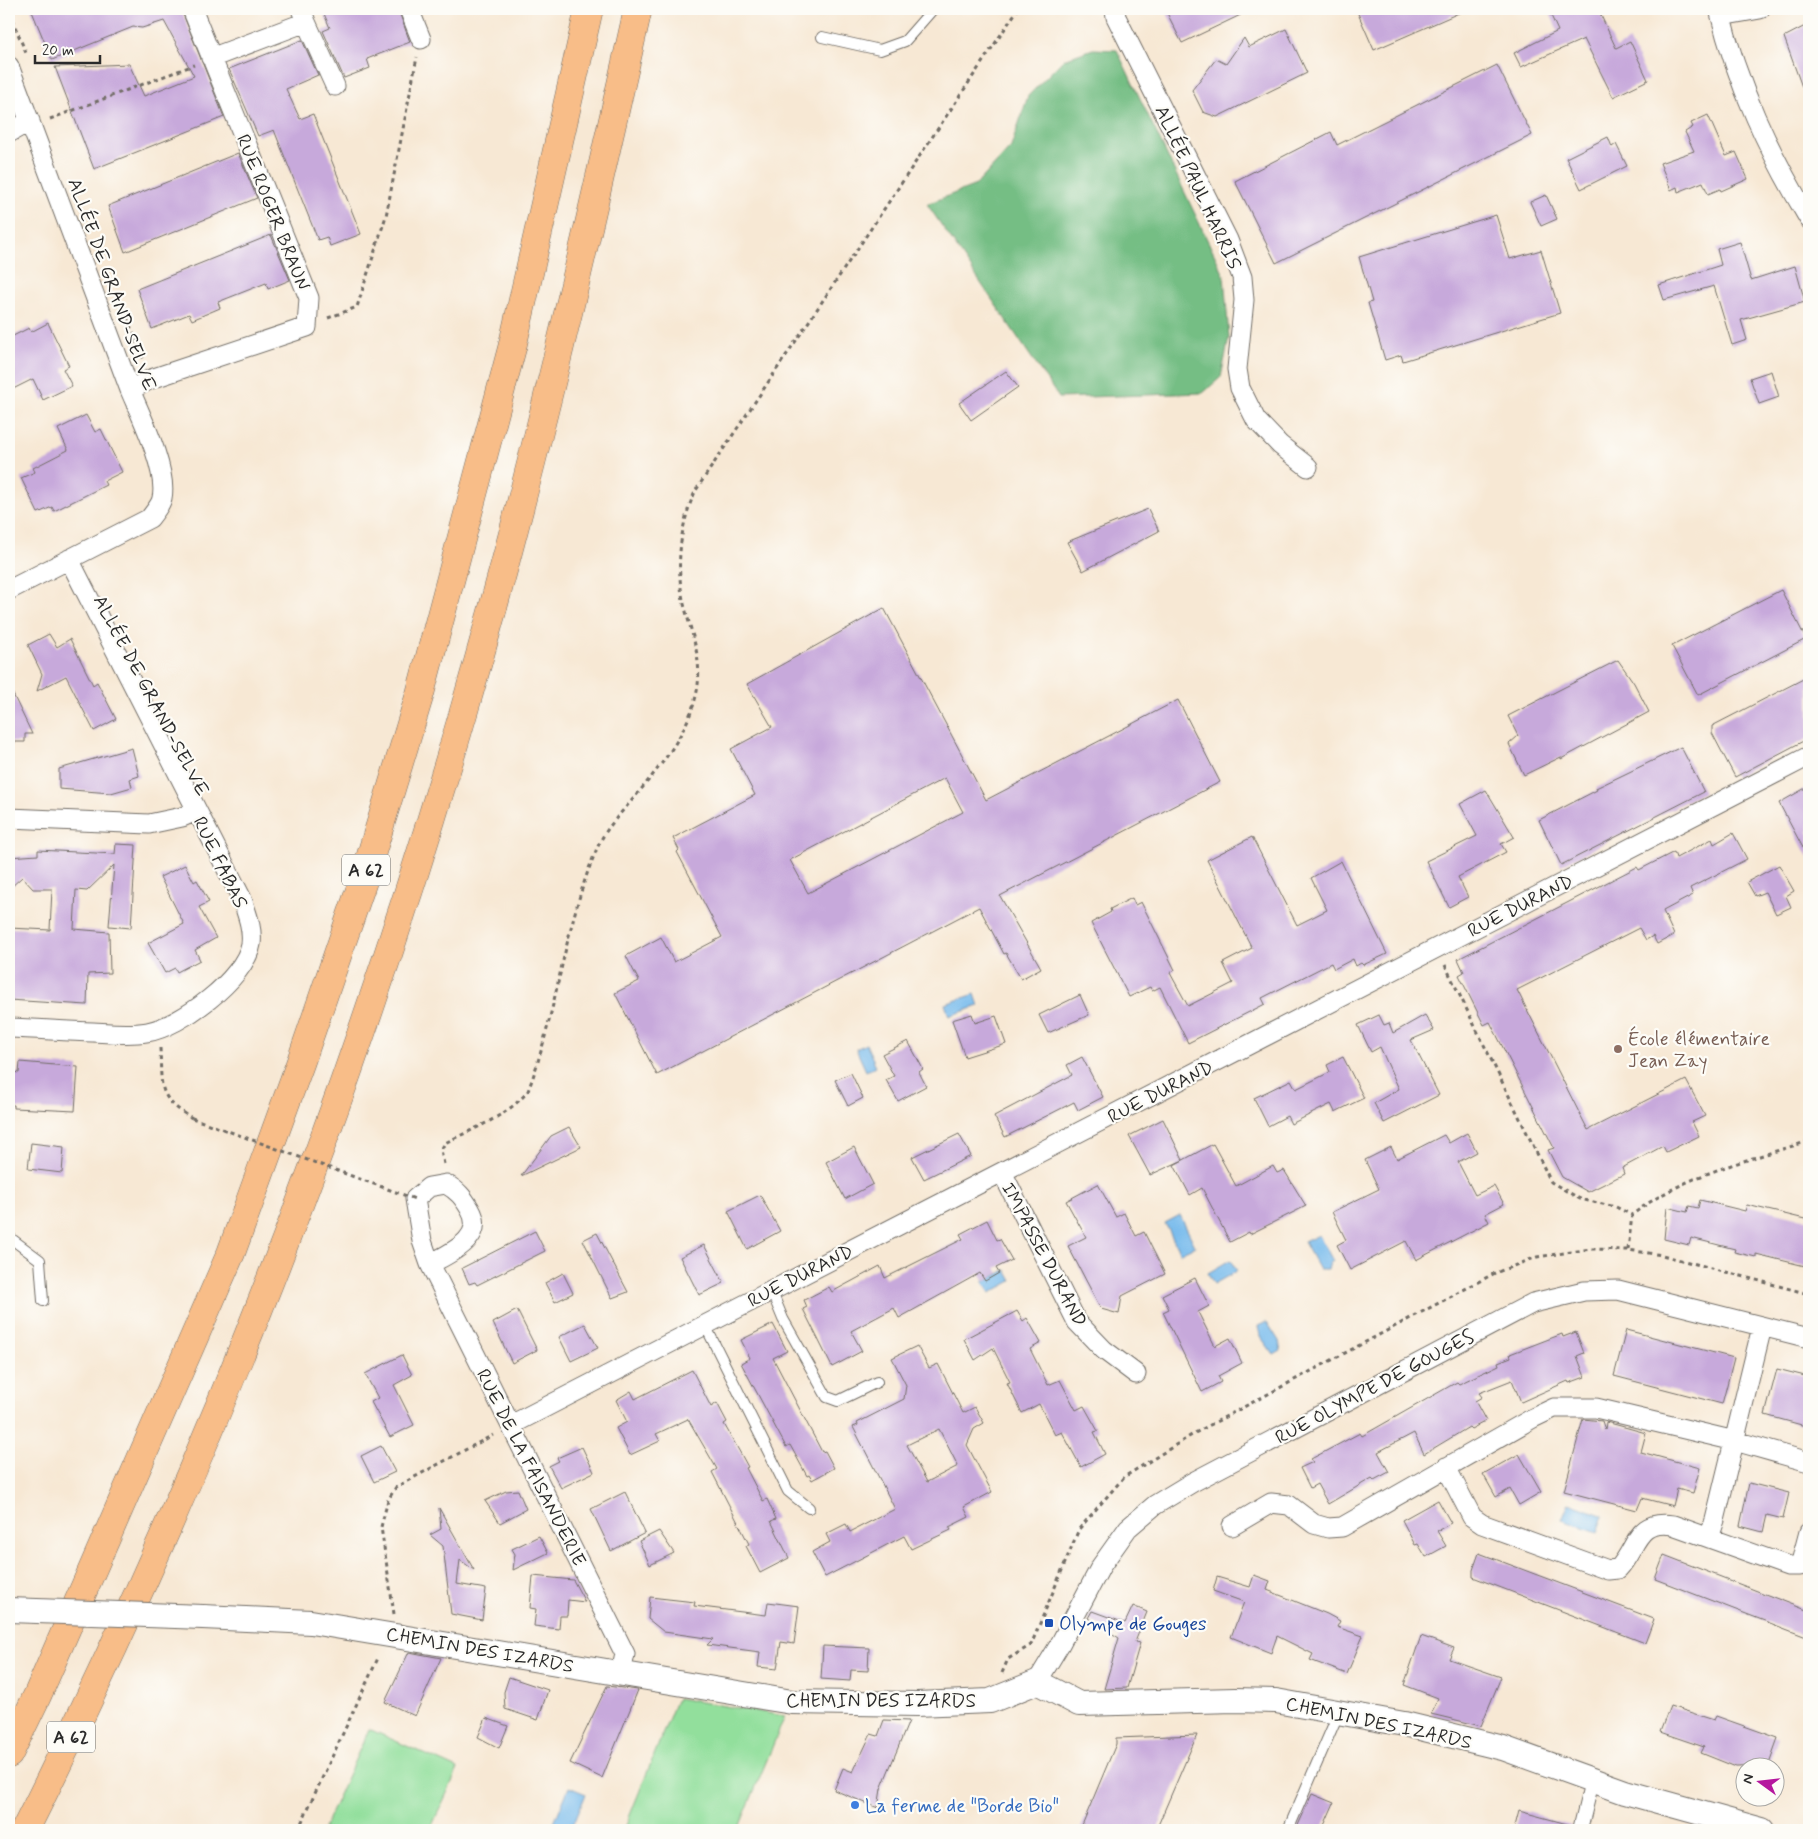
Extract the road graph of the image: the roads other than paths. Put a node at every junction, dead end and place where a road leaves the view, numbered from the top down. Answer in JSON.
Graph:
{"nodes":[{"id":1,"x":192,"y":9,"type":"edge"},
{"id":2,"x":409,"y":9,"type":"edge"},
{"id":3,"x":589,"y":9,"type":"edge"},
{"id":4,"x":638,"y":9,"type":"edge"},
{"id":5,"x":933,"y":9,"type":"edge"},
{"id":6,"x":1115,"y":9,"type":"edge"},
{"id":7,"x":1760,"y":9,"type":"edge"},
{"id":8,"x":1720,"y":12,"type":"edge"},
{"id":9,"x":304,"y":15,"type":"edge"},
{"id":10,"x":822,"y":38,"type":"dead end"},
{"id":11,"x":421,"y":39,"type":"road end"},
{"id":12,"x":211,"y":58,"type":"junction"},
{"id":13,"x":9,"y":66,"type":"edge"},
{"id":14,"x":335,"y":86,"type":"dead end"},
{"id":15,"x":30,"y":122,"type":"junction"},
{"id":16,"x":9,"y":133,"type":"edge"},
{"id":17,"x":1809,"y":218,"type":"edge"},
{"id":18,"x":130,"y":390,"type":"junction"},
{"id":19,"x":1308,"y":467,"type":"dead end"},
{"id":20,"x":69,"y":559,"type":"junction"},
{"id":21,"x":9,"y":590,"type":"edge"},
{"id":22,"x":1809,"y":756,"type":"edge"},
{"id":23,"x":196,"y":811,"type":"junction"},
{"id":24,"x":9,"y":818,"type":"edge"},
{"id":25,"x":9,"y":1028,"type":"edge"},
{"id":26,"x":1002,"y":1172,"type":"junction"},
{"id":27,"x":9,"y":1237,"type":"edge"},
{"id":28,"x":430,"y":1264,"type":"junction"},
{"id":29,"x":771,"y":1290,"type":"junction"},
{"id":30,"x":43,"y":1301,"type":"dead end"},
{"id":31,"x":704,"y":1323,"type":"junction"},
{"id":32,"x":1762,"y":1327,"type":"junction"},
{"id":33,"x":1809,"y":1338,"type":"edge"},
{"id":34,"x":1136,"y":1374,"type":"dead end"},
{"id":35,"x":877,"y":1382,"type":"dead end"},
{"id":36,"x":511,"y":1425,"type":"junction"},
{"id":37,"x":1735,"y":1441,"type":"junction"},
{"id":38,"x":1809,"y":1462,"type":"edge"},
{"id":39,"x":1446,"y":1467,"type":"junction"},
{"id":40,"x":809,"y":1508,"type":"dead end"},
{"id":41,"x":1232,"y":1526,"type":"dead end"},
{"id":42,"x":1809,"y":1532,"type":"edge"},
{"id":43,"x":1709,"y":1538,"type":"junction"},
{"id":44,"x":9,"y":1610,"type":"edge"},
{"id":45,"x":116,"y":1642,"type":"junction"},
{"id":46,"x":621,"y":1673,"type":"junction"},
{"id":47,"x":1036,"y":1682,"type":"junction"},
{"id":48,"x":37,"y":1696,"type":"junction"},
{"id":49,"x":1339,"y":1711,"type":"junction"},
{"id":50,"x":9,"y":1744,"type":"edge"},
{"id":51,"x":9,"y":1754,"type":"edge"},
{"id":52,"x":1592,"y":1782,"type":"junction"},
{"id":53,"x":26,"y":1830,"type":"edge"},
{"id":54,"x":43,"y":1830,"type":"edge"},
{"id":55,"x":1288,"y":1830,"type":"edge"},
{"id":56,"x":1580,"y":1830,"type":"edge"},
{"id":57,"x":1762,"y":1830,"type":"edge"}],
"edges":[{"from":1,"to":12,"type":"street","name":"RUE ROGER BRAUN"},
{"from":2,"to":11,"type":"street"},
{"from":3,"to":48,"type":"highway","number":"A 62"},
{"from":4,"to":45,"type":"highway","number":"A 62"},
{"from":5,"to":10,"type":"lane"},
{"from":6,"to":19,"type":"street","name":"ALLÉE PAUL HARRIS"},
{"from":7,"to":8,"type":"street"},
{"from":8,"to":17,"type":"street"},
{"from":9,"to":12,"type":"street"},
{"from":9,"to":14,"type":"street"},
{"from":12,"to":18,"type":"street","name":"RUE ROGER BRAUN"},
{"from":13,"to":15,"type":"street","name":"ALLÉE DE GRAND-SELVE"},
{"from":15,"to":16,"type":"street"},
{"from":15,"to":18,"type":"street","name":"ALLÉE DE GRAND-SELVE"},
{"from":18,"to":20,"type":"street","name":"ALLÉE DE GRAND-SELVE"},
{"from":20,"to":21,"type":"street"},
{"from":20,"to":23,"type":"street","name":"RUE FABAS"},
{"from":22,"to":26,"type":"street","name":"RUE DURAND"},
{"from":23,"to":24,"type":"street"},
{"from":23,"to":25,"type":"street","name":"RUE FABAS"},
{"from":26,"to":29,"type":"street","name":"RUE DURAND"},
{"from":26,"to":34,"type":"street","name":"IMPASSE DURAND"},
{"from":27,"to":30,"type":"lane"},
{"from":28,"to":28,"type":"street","name":"RUE DE LA FAISANDERIE"},
{"from":28,"to":36,"type":"street","name":"RUE DE LA FAISANDERIE"},
{"from":29,"to":31,"type":"street","name":"RUE DURAND"},
{"from":29,"to":35,"type":"lane"},
{"from":31,"to":36,"type":"street","name":"RUE DURAND"},
{"from":31,"to":40,"type":"lane"},
{"from":32,"to":33,"type":"street","name":"RUE OLYMPE DE GOUGES"},
{"from":32,"to":37,"type":"street"},
{"from":32,"to":47,"type":"street","name":"RUE OLYMPE DE GOUGES"},
{"from":36,"to":46,"type":"street","name":"RUE DE LA FAISANDERIE"},
{"from":37,"to":38,"type":"street"},
{"from":37,"to":39,"type":"street"},
{"from":37,"to":43,"type":"street"},
{"from":39,"to":41,"type":"street"},
{"from":39,"to":43,"type":"street"},
{"from":42,"to":43,"type":"street"},
{"from":44,"to":46,"type":"street","name":"CHEMIN DES IZARDS","bridge":true},
{"from":45,"to":53,"type":"highway","number":"A 62"},
{"from":45,"to":54,"type":"highway"},
{"from":46,"to":47,"type":"street","name":"CHEMIN DES IZARDS"},
{"from":47,"to":49,"type":"street","name":"CHEMIN DES IZARDS"},
{"from":48,"to":50,"type":"highway"},
{"from":48,"to":51,"type":"highway","number":"A 62"},
{"from":49,"to":52,"type":"street","name":"CHEMIN DES IZARDS"},
{"from":49,"to":55,"type":"lane"},
{"from":52,"to":56,"type":"street"},
{"from":52,"to":57,"type":"street","name":"CHEMIN DES IZARDS"}]}
